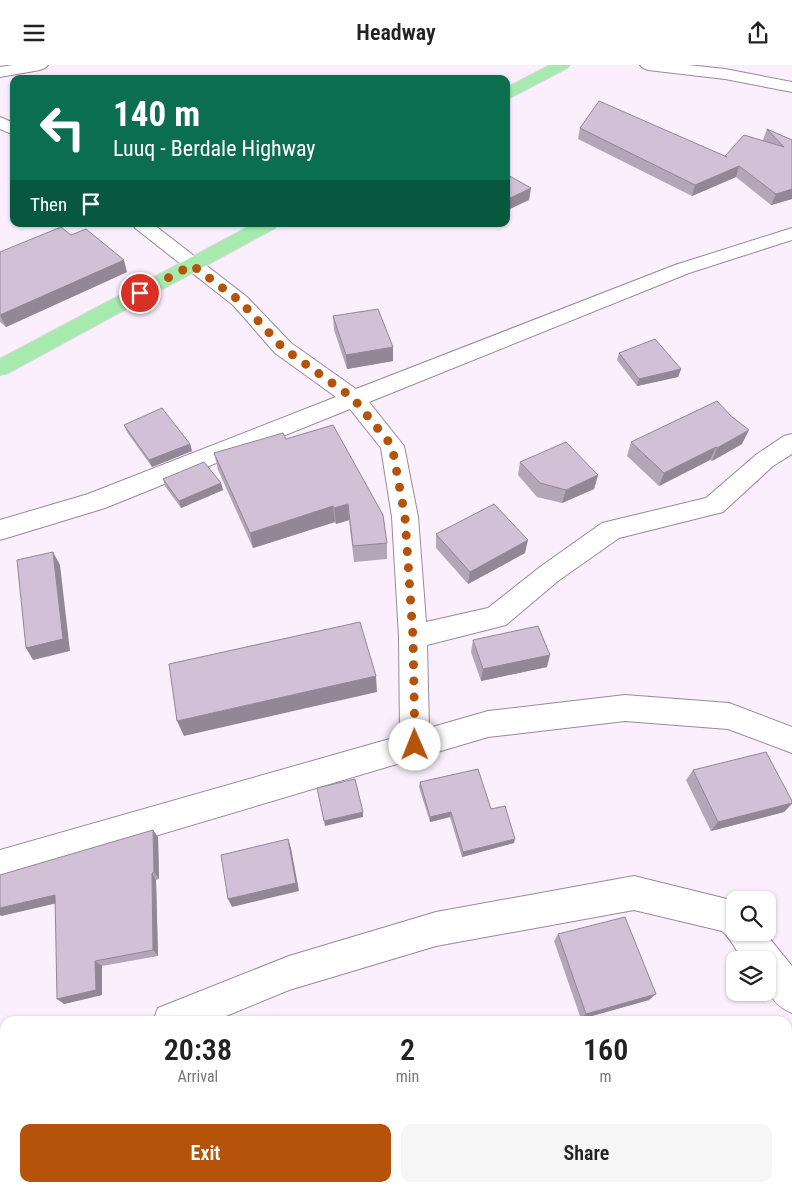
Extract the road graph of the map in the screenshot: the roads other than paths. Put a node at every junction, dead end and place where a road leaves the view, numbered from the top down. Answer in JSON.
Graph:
{"nodes":[{"id":1,"x":40,"y":65,"type":"edge"},
{"id":2,"x":562,"y":65,"type":"edge"},
{"id":3,"x":648,"y":65,"type":"edge"},
{"id":4,"x":0,"y":72,"type":"edge"},
{"id":5,"x":792,"y":87,"type":"edge"},
{"id":6,"x":510,"y":93,"type":"edge"},
{"id":7,"x":146,"y":227,"type":"edge"},
{"id":8,"x":262,"y":227,"type":"edge"},
{"id":9,"x":792,"y":235,"type":"edge"},
{"id":10,"x":192,"y":265,"type":"junction"},
{"id":11,"x":0,"y":368,"type":"edge"},
{"id":12,"x":353,"y":398,"type":"junction"},
{"id":13,"x":792,"y":442,"type":"edge"},
{"id":14,"x":0,"y":530,"type":"edge"},
{"id":15,"x":413,"y":637,"type":"junction"},
{"id":16,"x":792,"y":741,"type":"edge"},
{"id":17,"x":415,"y":745,"type":"junction"},
{"id":18,"x":0,"y":867,"type":"edge"},
{"id":19,"x":726,"y":916,"type":"edge"},
{"id":20,"x":750,"y":941,"type":"edge"},
{"id":21,"x":758,"y":951,"type":"edge"},
{"id":22,"x":776,"y":974,"type":"edge"},
{"id":23,"x":792,"y":995,"type":"edge"},
{"id":24,"x":183,"y":1016,"type":"edge"}],
"edges":[{"from":1,"to":4,"type":"street"},
{"from":2,"to":6,"type":"main road"},
{"from":3,"to":5,"type":"street"},
{"from":7,"to":10,"type":"street"},
{"from":8,"to":10,"type":"main road"},
{"from":9,"to":12,"type":"street"},
{"from":10,"to":11,"type":"main road"},
{"from":10,"to":12,"type":"street"},
{"from":12,"to":14,"type":"street"},
{"from":12,"to":15,"type":"street"},
{"from":13,"to":15,"type":"street"},
{"from":15,"to":17,"type":"street"},
{"from":16,"to":17,"type":"street"},
{"from":17,"to":18,"type":"street"},
{"from":19,"to":24,"type":"street"},
{"from":20,"to":21,"type":"street"},
{"from":22,"to":23,"type":"street"}]}
